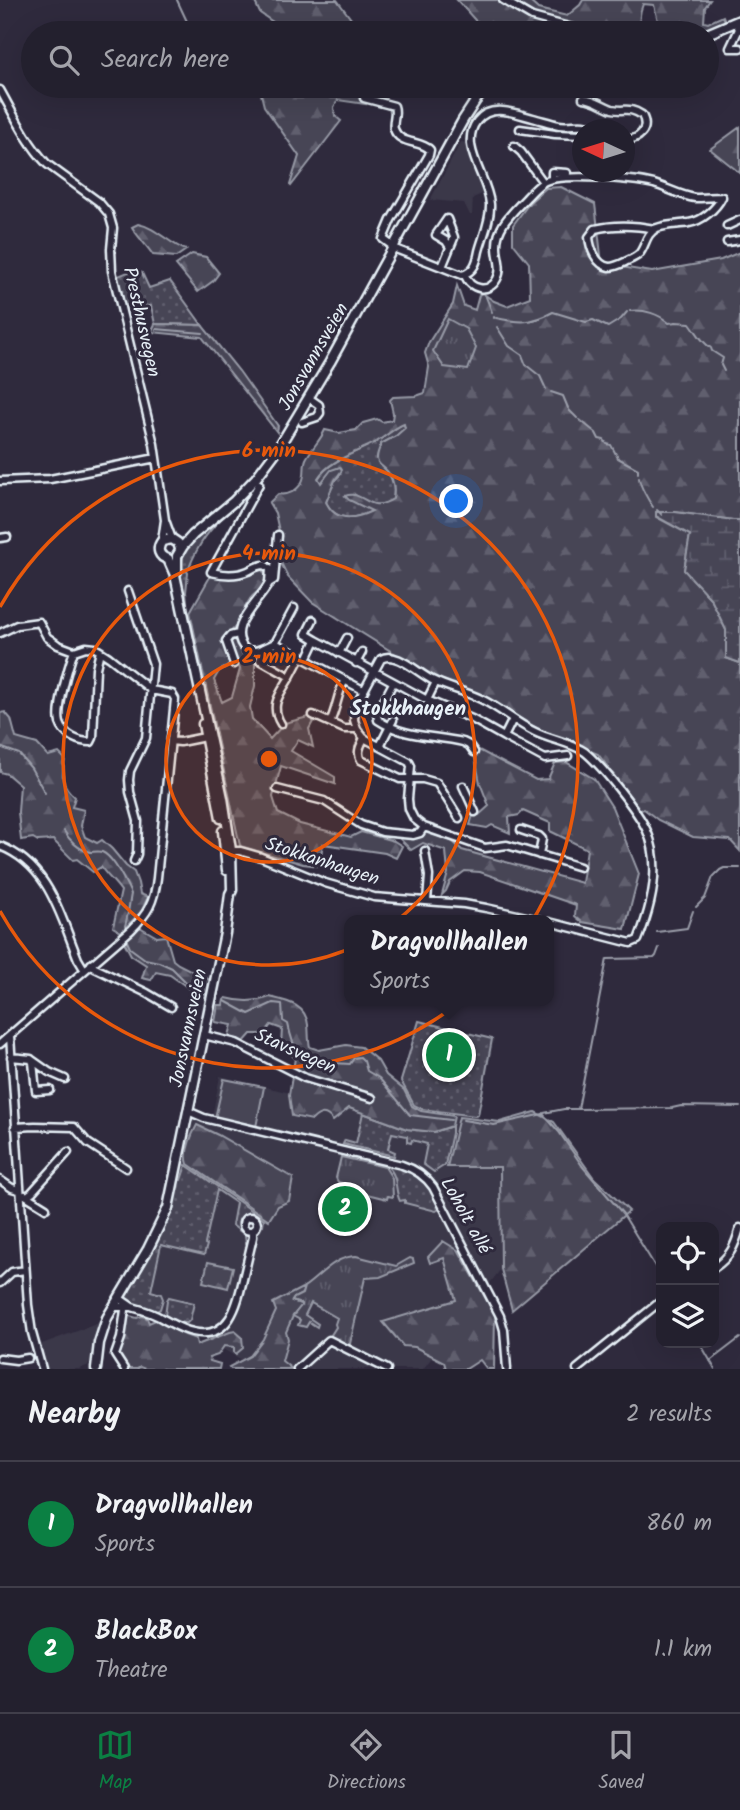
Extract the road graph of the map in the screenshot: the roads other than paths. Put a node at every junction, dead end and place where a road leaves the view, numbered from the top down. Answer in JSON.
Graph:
{"nodes":[{"id":1,"x":503,"y":0,"type":"edge"},
{"id":2,"x":547,"y":21,"type":"edge"},
{"id":3,"x":738,"y":21,"type":"edge"},
{"id":4,"x":719,"y":29,"type":"edge"},
{"id":5,"x":740,"y":48,"type":"edge"},
{"id":6,"x":0,"y":90,"type":"edge"},
{"id":7,"x":364,"y":98,"type":"dead end"},
{"id":8,"x":478,"y":98,"type":"edge"},
{"id":9,"x":583,"y":98,"type":"dead end"},
{"id":10,"x":572,"y":124,"type":"edge"},
{"id":11,"x":520,"y":129,"type":"dead end"},
{"id":12,"x":572,"y":135,"type":"edge"},
{"id":13,"x":635,"y":139,"type":"edge"},
{"id":14,"x":514,"y":146,"type":"dead end"},
{"id":15,"x":567,"y":173,"type":"dead end"},
{"id":16,"x":552,"y":178,"type":"junction"},
{"id":17,"x":543,"y":182,"type":"junction"},
{"id":18,"x":740,"y":220,"type":"edge"},
{"id":19,"x":727,"y":226,"type":"dead end"},
{"id":20,"x":654,"y":229,"type":"junction"},
{"id":21,"x":740,"y":240,"type":"edge"},
{"id":22,"x":727,"y":242,"type":"dead end"},
{"id":23,"x":394,"y":247,"type":"junction"},
{"id":24,"x":450,"y":247,"type":"dead end"},
{"id":25,"x":442,"y":267,"type":"junction"},
{"id":26,"x":465,"y":275,"type":"junction"},
{"id":27,"x":309,"y":398,"type":"junction"},
{"id":28,"x":302,"y":422,"type":"dead end"},
{"id":29,"x":156,"y":458,"type":"junction"},
{"id":30,"x":0,"y":481,"type":"edge"},
{"id":31,"x":259,"y":484,"type":"dead end"},
{"id":32,"x":166,"y":520,"type":"junction"},
{"id":33,"x":193,"y":535,"type":"junction"},
{"id":34,"x":278,"y":535,"type":"dead end"},
{"id":35,"x":174,"y":540,"type":"junction"},
{"id":36,"x":162,"y":541,"type":"junction"},
{"id":37,"x":175,"y":555,"type":"junction"},
{"id":38,"x":269,"y":583,"type":"junction"},
{"id":39,"x":128,"y":591,"type":"dead end"},
{"id":40,"x":295,"y":608,"type":"dead end"},
{"id":41,"x":313,"y":620,"type":"dead end"},
{"id":42,"x":0,"y":633,"type":"edge"},
{"id":43,"x":238,"y":634,"type":"junction"},
{"id":44,"x":346,"y":638,"type":"dead end"},
{"id":45,"x":316,"y":640,"type":"junction"},
{"id":46,"x":275,"y":643,"type":"junction"},
{"id":47,"x":264,"y":648,"type":"junction"},
{"id":48,"x":74,"y":650,"type":"junction"},
{"id":49,"x":100,"y":651,"type":"junction"},
{"id":50,"x":362,"y":652,"type":"dead end"},
{"id":51,"x":339,"y":653,"type":"junction"},
{"id":52,"x":304,"y":657,"type":"junction"},
{"id":53,"x":356,"y":663,"type":"junction"},
{"id":54,"x":234,"y":664,"type":"dead end"},
{"id":55,"x":373,"y":672,"type":"junction"},
{"id":56,"x":290,"y":677,"type":"junction"},
{"id":57,"x":345,"y":680,"type":"junction"},
{"id":58,"x":436,"y":682,"type":"junction"},
{"id":59,"x":393,"y":683,"type":"junction"},
{"id":60,"x":151,"y":690,"type":"junction"},
{"id":61,"x":363,"y":690,"type":"junction"},
{"id":62,"x":427,"y":701,"type":"junction"},
{"id":63,"x":313,"y":715,"type":"dead end"},
{"id":64,"x":513,"y":719,"type":"junction"},
{"id":65,"x":393,"y":720,"type":"dead end"},
{"id":66,"x":330,"y":722,"type":"junction"},
{"id":67,"x":281,"y":724,"type":"dead end"},
{"id":68,"x":390,"y":728,"type":"junction"},
{"id":69,"x":357,"y":729,"type":"junction"},
{"id":70,"x":207,"y":734,"type":"junction"},
{"id":71,"x":504,"y":737,"type":"junction"},
{"id":72,"x":365,"y":738,"type":"junction"},
{"id":73,"x":188,"y":740,"type":"junction"},
{"id":74,"x":173,"y":741,"type":"junction"},
{"id":75,"x":380,"y":746,"type":"junction"},
{"id":76,"x":208,"y":749,"type":"junction"},
{"id":77,"x":474,"y":752,"type":"dead end"},
{"id":78,"x":568,"y":756,"type":"dead end"},
{"id":79,"x":410,"y":778,"type":"junction"},
{"id":80,"x":463,"y":786,"type":"dead end"},
{"id":81,"x":277,"y":789,"type":"dead end"},
{"id":82,"x":467,"y":798,"type":"junction"},
{"id":83,"x":452,"y":805,"type":"junction"},
{"id":84,"x":475,"y":813,"type":"dead end"},
{"id":85,"x":459,"y":818,"type":"dead end"},
{"id":86,"x":424,"y":827,"type":"junction"},
{"id":87,"x":521,"y":830,"type":"dead end"},
{"id":88,"x":0,"y":846,"type":"edge"},
{"id":89,"x":425,"y":851,"type":"dead end"},
{"id":90,"x":229,"y":854,"type":"junction"},
{"id":91,"x":539,"y":855,"type":"junction"},
{"id":92,"x":134,"y":861,"type":"dead end"},
{"id":93,"x":580,"y":867,"type":"dead end"},
{"id":94,"x":427,"y":901,"type":"junction"},
{"id":95,"x":518,"y":915,"type":"edge"},
{"id":96,"x":554,"y":923,"type":"edge"},
{"id":97,"x":91,"y":964,"type":"junction"},
{"id":98,"x":84,"y":969,"type":"junction"},
{"id":99,"x":171,"y":1006,"type":"dead end"},
{"id":100,"x":10,"y":1035,"type":"junction"},
{"id":101,"x":204,"y":1035,"type":"junction"},
{"id":102,"x":0,"y":1044,"type":"edge"},
{"id":103,"x":11,"y":1057,"type":"junction"},
{"id":104,"x":32,"y":1059,"type":"junction"},
{"id":105,"x":65,"y":1079,"type":"dead end"},
{"id":106,"x":50,"y":1090,"type":"dead end"},
{"id":107,"x":372,"y":1098,"type":"dead end"},
{"id":108,"x":187,"y":1114,"type":"junction"},
{"id":109,"x":15,"y":1127,"type":"junction"},
{"id":110,"x":68,"y":1152,"type":"dead end"},
{"id":111,"x":126,"y":1168,"type":"dead end"},
{"id":112,"x":0,"y":1180,"type":"edge"},
{"id":113,"x":22,"y":1194,"type":"junction"},
{"id":114,"x":46,"y":1208,"type":"dead end"},
{"id":115,"x":740,"y":1228,"type":"edge"},
{"id":116,"x":253,"y":1230,"type":"dead end"},
{"id":117,"x":719,"y":1264,"type":"edge"},
{"id":118,"x":25,"y":1270,"type":"junction"},
{"id":119,"x":0,"y":1283,"type":"edge"},
{"id":120,"x":119,"y":1298,"type":"junction"},
{"id":121,"x":656,"y":1305,"type":"edge"},
{"id":122,"x":113,"y":1307,"type":"junction"},
{"id":123,"x":129,"y":1309,"type":"junction"},
{"id":124,"x":0,"y":1358,"type":"edge"},
{"id":125,"x":28,"y":1359,"type":"dead end"},
{"id":126,"x":42,"y":1369,"type":"edge"},
{"id":127,"x":95,"y":1369,"type":"edge"},
{"id":128,"x":124,"y":1369,"type":"edge"},
{"id":129,"x":297,"y":1369,"type":"edge"},
{"id":130,"x":387,"y":1369,"type":"edge"},
{"id":131,"x":507,"y":1369,"type":"edge"},
{"id":132,"x":577,"y":1369,"type":"edge"}],
"edges":[{"from":1,"to":2,"type":"street"},
{"from":3,"to":4,"type":"main road"},
{"from":3,"to":5,"type":"street"},
{"from":6,"to":29,"type":"street","name":"Presthusvegen"},
{"from":7,"to":23,"type":"street"},
{"from":8,"to":23,"type":"main road","name":"Jonsvannsveien"},
{"from":9,"to":13,"type":"street"},
{"from":10,"to":26,"type":"street"},
{"from":11,"to":12,"type":"street"},
{"from":14,"to":17,"type":"street"},
{"from":15,"to":16,"type":"street"},
{"from":16,"to":17,"type":"street"},
{"from":16,"to":20,"type":"street"},
{"from":17,"to":26,"type":"street"},
{"from":18,"to":19,"type":"street"},
{"from":20,"to":20,"type":"street"},
{"from":21,"to":22,"type":"street"},
{"from":23,"to":25,"type":"street"},
{"from":23,"to":27,"type":"main road","name":"Jonsvannsveien"},
{"from":24,"to":25,"type":"street"},
{"from":25,"to":26,"type":"street"},
{"from":27,"to":28,"type":"street"},
{"from":27,"to":33,"type":"main road","name":"Jonsvannsveien"},
{"from":29,"to":30,"type":"street"},
{"from":29,"to":32,"type":"street","name":"Presthusvegen"},
{"from":31,"to":38,"type":"street"},
{"from":32,"to":35,"type":"street","name":"Presthusvegen"},
{"from":32,"to":36,"type":"street","name":"Presthusvegen"},
{"from":33,"to":35,"type":"main road","name":"Jonsvannsveien"},
{"from":33,"to":37,"type":"main road","name":"Jonsvannsveien"},
{"from":34,"to":38,"type":"street"},
{"from":35,"to":36,"type":"main road","name":"Jonsvannsveien"},
{"from":35,"to":37,"type":"main road"},
{"from":36,"to":37,"type":"main road"},
{"from":37,"to":70,"type":"main road","name":"Jonsvannsveien"},
{"from":38,"to":43,"type":"street"},
{"from":39,"to":60,"type":"street"},
{"from":40,"to":46,"type":"street"},
{"from":41,"to":45,"type":"street"},
{"from":42,"to":48,"type":"street"},
{"from":43,"to":47,"type":"street"},
{"from":43,"to":54,"type":"street"},
{"from":44,"to":51,"type":"street"},
{"from":45,"to":51,"type":"street"},
{"from":45,"to":52,"type":"street"},
{"from":46,"to":47,"type":"street"},
{"from":46,"to":52,"type":"street"},
{"from":47,"to":56,"type":"street"},
{"from":48,"to":49,"type":"street"},
{"from":48,"to":49,"type":"street"},
{"from":49,"to":60,"type":"street"},
{"from":50,"to":53,"type":"street"},
{"from":51,"to":53,"type":"street"},
{"from":52,"to":56,"type":"street"},
{"from":52,"to":57,"type":"street"},
{"from":53,"to":55,"type":"street"},
{"from":55,"to":58,"type":"street"},
{"from":55,"to":59,"type":"street"},
{"from":55,"to":61,"type":"street"},
{"from":56,"to":67,"type":"street"},
{"from":57,"to":61,"type":"street"},
{"from":57,"to":66,"type":"street"},
{"from":58,"to":62,"type":"street"},
{"from":58,"to":64,"type":"street"},
{"from":59,"to":62,"type":"street"},
{"from":59,"to":68,"type":"street"},
{"from":60,"to":74,"type":"street"},
{"from":60,"to":92,"type":"street"},
{"from":61,"to":69,"type":"street"},
{"from":62,"to":71,"type":"street"},
{"from":63,"to":66,"type":"street"},
{"from":64,"to":71,"type":"street"},
{"from":64,"to":96,"type":"street"},
{"from":65,"to":68,"type":"street"},
{"from":66,"to":69,"type":"street"},
{"from":68,"to":75,"type":"street"},
{"from":68,"to":77,"type":"street"},
{"from":69,"to":72,"type":"street"},
{"from":70,"to":73,"type":"street"},
{"from":70,"to":74,"type":"street"},
{"from":70,"to":76,"type":"main road","name":"Jonsvannsveien"},
{"from":70,"to":90,"type":"main road","name":"Jonsvannsveien"},
{"from":71,"to":78,"type":"street"},
{"from":72,"to":75,"type":"street"},
{"from":72,"to":79,"type":"street"},
{"from":73,"to":74,"type":"street"},
{"from":73,"to":76,"type":"street"},
{"from":74,"to":97,"type":"street"},
{"from":75,"to":79,"type":"street"},
{"from":76,"to":90,"type":"main road","name":"Jonsvannsveien"},
{"from":79,"to":83,"type":"street"},
{"from":79,"to":86,"type":"street"},
{"from":80,"to":82,"type":"street"},
{"from":81,"to":86,"type":"street"},
{"from":82,"to":83,"type":"street"},
{"from":82,"to":84,"type":"street"},
{"from":83,"to":85,"type":"street"},
{"from":86,"to":91,"type":"street"},
{"from":87,"to":91,"type":"street"},
{"from":88,"to":98,"type":"street"},
{"from":89,"to":94,"type":"street"},
{"from":90,"to":94,"type":"street","name":"Stokkanhaugen"},
{"from":90,"to":101,"type":"main road","name":"Jonsvannsveien"},
{"from":91,"to":93,"type":"street"},
{"from":94,"to":95,"type":"street","name":"Stokkanhaugen"},
{"from":97,"to":98,"type":"street"},
{"from":97,"to":99,"type":"street"},
{"from":98,"to":100,"type":"street"},
{"from":100,"to":102,"type":"street"},
{"from":100,"to":103,"type":"street"},
{"from":101,"to":107,"type":"street","name":"Stavsvegen"},
{"from":101,"to":108,"type":"main road","name":"Jonsvannsveien"},
{"from":103,"to":104,"type":"street"},
{"from":103,"to":109,"type":"street"},
{"from":104,"to":105,"type":"street"},
{"from":104,"to":106,"type":"street"},
{"from":108,"to":120,"type":"main road","name":"Jonsvannsveien"},
{"from":108,"to":131,"type":"street","name":"Loholt allé"},
{"from":109,"to":111,"type":"street"},
{"from":109,"to":113,"type":"street"},
{"from":110,"to":113,"type":"street"},
{"from":112,"to":113,"type":"street"},
{"from":113,"to":114,"type":"street"},
{"from":113,"to":118,"type":"street"},
{"from":115,"to":117,"type":"street"},
{"from":116,"to":123,"type":"street"},
{"from":118,"to":119,"type":"street"},
{"from":118,"to":126,"type":"street"},
{"from":120,"to":122,"type":"main road","name":"Jonsvannsveien"},
{"from":120,"to":123,"type":"street"},
{"from":121,"to":132,"type":"street"},
{"from":122,"to":123,"type":"street"},
{"from":122,"to":127,"type":"main road","name":"Jonsvannsveien"},
{"from":123,"to":128,"type":"street"},
{"from":124,"to":125,"type":"street"},
{"from":129,"to":130,"type":"street"}]}
